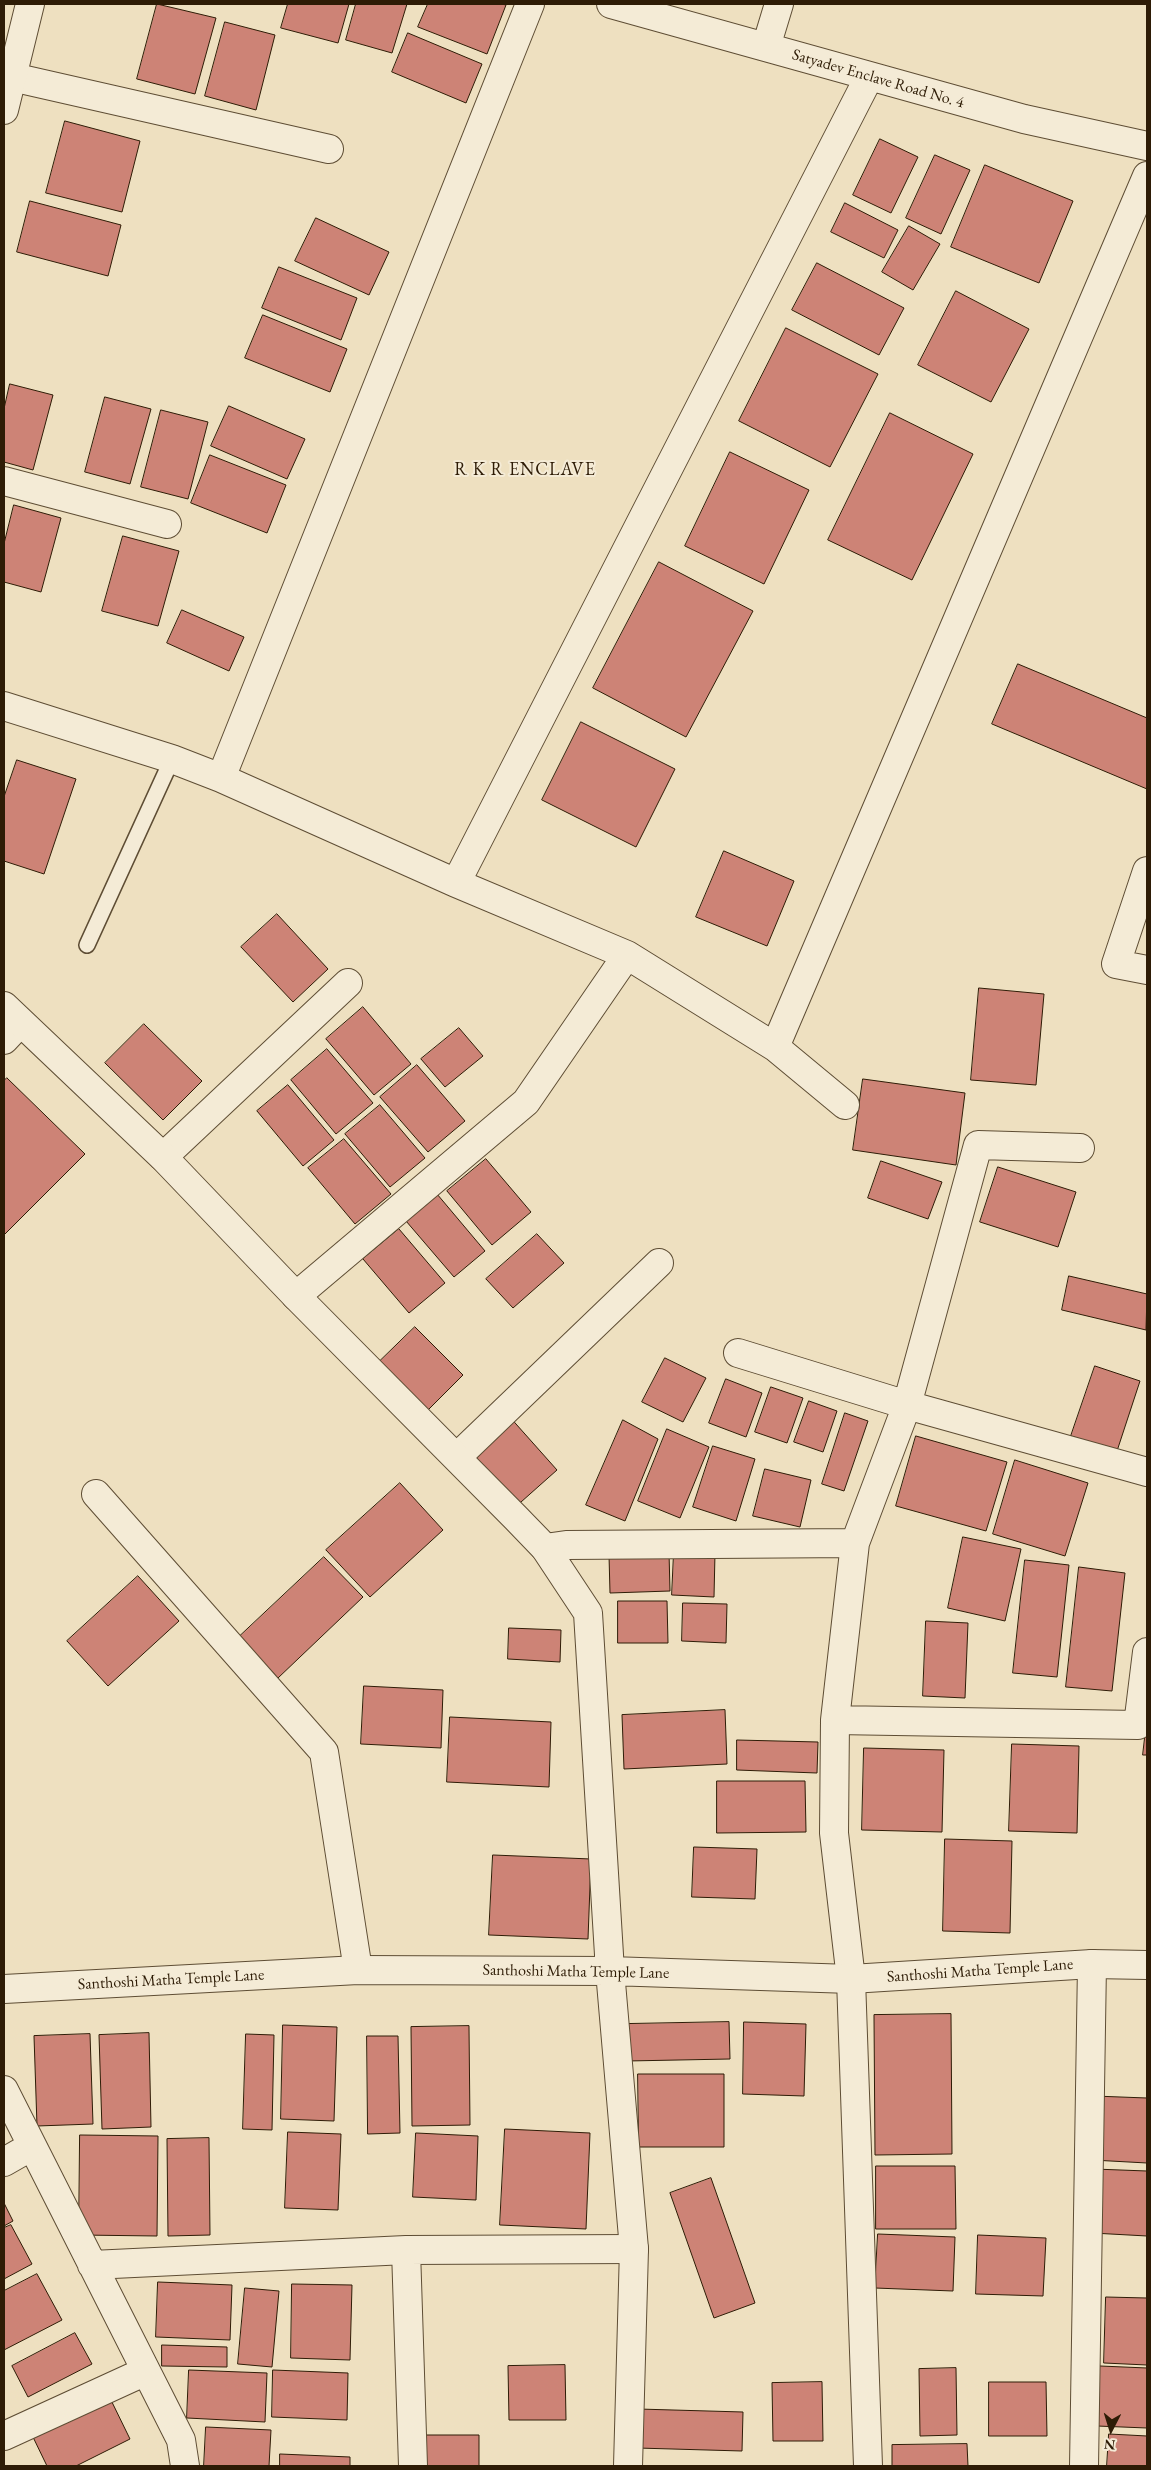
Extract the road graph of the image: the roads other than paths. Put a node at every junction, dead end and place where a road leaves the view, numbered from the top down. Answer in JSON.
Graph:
{"nodes":[{"id":1,"x":30,"y":4,"type":"edge"},
{"id":2,"x":530,"y":4,"type":"edge"},
{"id":3,"x":611,"y":4,"type":"edge"},
{"id":4,"x":779,"y":4,"type":"edge"},
{"id":5,"x":766,"y":47,"type":"junction"},
{"id":6,"x":12,"y":77,"type":"junction"},
{"id":7,"x":869,"y":77,"type":"junction"},
{"id":8,"x":4,"y":110,"type":"edge"},
{"id":9,"x":1147,"y":146,"type":"edge"},
{"id":10,"x":329,"y":149,"type":"dead end"},
{"id":11,"x":1147,"y":176,"type":"edge"},
{"id":12,"x":4,"y":481,"type":"edge"},
{"id":13,"x":167,"y":524,"type":"dead end"},
{"id":14,"x":4,"y":706,"type":"edge"},
{"id":15,"x":172,"y":759,"type":"junction"},
{"id":16,"x":221,"y":778,"type":"junction"},
{"id":17,"x":1147,"y":871,"type":"edge"},
{"id":18,"x":456,"y":883,"type":"junction"},
{"id":19,"x":87,"y":945,"type":"dead end"},
{"id":20,"x":627,"y":955,"type":"junction"},
{"id":21,"x":1147,"y":970,"type":"edge"},
{"id":22,"x":348,"y":983,"type":"dead end"},
{"id":23,"x":9,"y":1023,"type":"edge"},
{"id":24,"x":776,"y":1047,"type":"junction"},
{"id":25,"x":845,"y":1104,"type":"dead end"},
{"id":26,"x":1080,"y":1148,"type":"dead end"},
{"id":27,"x":164,"y":1157,"type":"junction"},
{"id":28,"x":659,"y":1263,"type":"dead end"},
{"id":29,"x":296,"y":1296,"type":"junction"},
{"id":30,"x":738,"y":1353,"type":"dead end"},
{"id":31,"x":907,"y":1405,"type":"junction"},
{"id":32,"x":457,"y":1457,"type":"junction"},
{"id":33,"x":1147,"y":1472,"type":"edge"},
{"id":34,"x":96,"y":1494,"type":"dead end"},
{"id":35,"x":855,"y":1543,"type":"junction"},
{"id":36,"x":545,"y":1548,"type":"junction"},
{"id":37,"x":1147,"y":1652,"type":"edge"},
{"id":38,"x":835,"y":1720,"type":"junction"},
{"id":39,"x":1092,"y":1964,"type":"junction"},
{"id":40,"x":1147,"y":1965,"type":"edge"},
{"id":41,"x":358,"y":1970,"type":"junction"},
{"id":42,"x":610,"y":1971,"type":"junction"},
{"id":43,"x":850,"y":1979,"type":"junction"},
{"id":44,"x":4,"y":1989,"type":"edge"},
{"id":45,"x":4,"y":2090,"type":"edge"},
{"id":46,"x":32,"y":2146,"type":"junction"},
{"id":47,"x":4,"y":2162,"type":"edge"},
{"id":48,"x":634,"y":2249,"type":"junction"},
{"id":49,"x":406,"y":2250,"type":"junction"},
{"id":50,"x":92,"y":2265,"type":"junction"},
{"id":51,"x":146,"y":2371,"type":"junction"},
{"id":52,"x":4,"y":2436,"type":"edge"},
{"id":53,"x":185,"y":2466,"type":"edge"},
{"id":54,"x":413,"y":2466,"type":"edge"},
{"id":55,"x":628,"y":2466,"type":"edge"},
{"id":56,"x":868,"y":2466,"type":"edge"},
{"id":57,"x":1084,"y":2466,"type":"edge"}],
"edges":[{"from":1,"to":6,"type":"street"},
{"from":2,"to":16,"type":"street"},
{"from":3,"to":5,"type":"street","name":"Satyadev Enclave Road No. 4"},
{"from":4,"to":5,"type":"street"},
{"from":5,"to":7,"type":"street","name":"Satyadev Enclave Road No. 4"},
{"from":6,"to":8,"type":"street"},
{"from":6,"to":10,"type":"street"},
{"from":7,"to":9,"type":"street","name":"Satyadev Enclave Road No. 4"},
{"from":7,"to":18,"type":"street"},
{"from":11,"to":24,"type":"street"},
{"from":12,"to":13,"type":"street"},
{"from":14,"to":15,"type":"street"},
{"from":15,"to":16,"type":"street"},
{"from":15,"to":19,"type":"lane"},
{"from":16,"to":18,"type":"street"},
{"from":17,"to":21,"type":"street"},
{"from":18,"to":20,"type":"street"},
{"from":20,"to":24,"type":"street"},
{"from":20,"to":29,"type":"street"},
{"from":22,"to":27,"type":"street"},
{"from":23,"to":27,"type":"street"},
{"from":24,"to":25,"type":"street"},
{"from":26,"to":31,"type":"street"},
{"from":27,"to":29,"type":"street"},
{"from":28,"to":32,"type":"street"},
{"from":29,"to":32,"type":"street"},
{"from":30,"to":31,"type":"street"},
{"from":31,"to":33,"type":"street"},
{"from":31,"to":35,"type":"street"},
{"from":32,"to":36,"type":"street"},
{"from":34,"to":41,"type":"street"},
{"from":35,"to":36,"type":"street"},
{"from":35,"to":38,"type":"street"},
{"from":36,"to":42,"type":"street"},
{"from":37,"to":38,"type":"street"},
{"from":38,"to":43,"type":"street"},
{"from":39,"to":40,"type":"street","name":"Santhoshi Matha Temple Lane"},
{"from":39,"to":43,"type":"street","name":"Santhoshi Matha Temple Lane"},
{"from":39,"to":57,"type":"street"},
{"from":41,"to":42,"type":"street","name":"Santhoshi Matha Temple Lane"},
{"from":41,"to":44,"type":"street","name":"Santhoshi Matha Temple Lane"},
{"from":42,"to":43,"type":"street","name":"Santhoshi Matha Temple Lane"},
{"from":42,"to":48,"type":"street"},
{"from":43,"to":56,"type":"street"},
{"from":45,"to":46,"type":"street"},
{"from":46,"to":47,"type":"street"},
{"from":46,"to":50,"type":"street"},
{"from":48,"to":49,"type":"street"},
{"from":48,"to":55,"type":"street"},
{"from":49,"to":50,"type":"street"},
{"from":49,"to":54,"type":"street"},
{"from":50,"to":51,"type":"street"},
{"from":51,"to":52,"type":"street"},
{"from":51,"to":53,"type":"street"}]}
